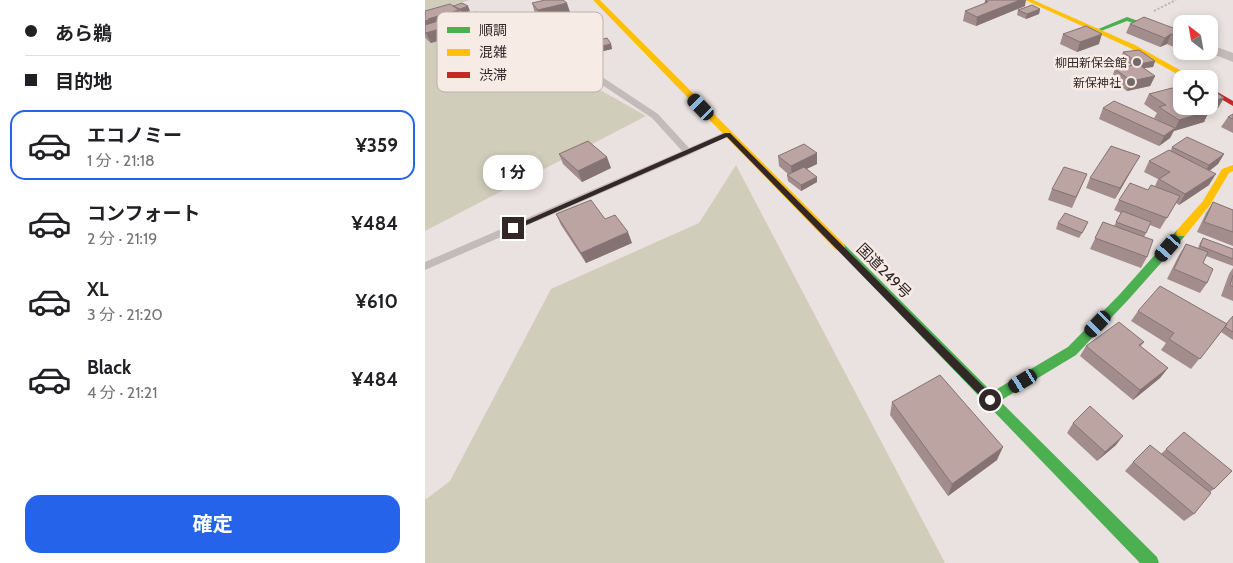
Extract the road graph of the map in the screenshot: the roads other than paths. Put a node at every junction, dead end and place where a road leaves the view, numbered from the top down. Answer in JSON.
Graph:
{"nodes":[{"id":1,"x":596,"y":0,"type":"edge"},
{"id":2,"x":1028,"y":0,"type":"edge"},
{"id":3,"x":1099,"y":30,"type":"junction"},
{"id":4,"x":1173,"y":35,"type":"edge"},
{"id":5,"x":1218,"y":52,"type":"edge"},
{"id":6,"x":1233,"y":58,"type":"edge"},
{"id":7,"x":1178,"y":70,"type":"edge"},
{"id":8,"x":603,"y":82,"type":"edge"},
{"id":9,"x":1218,"y":95,"type":"edge"},
{"id":10,"x":1233,"y":104,"type":"edge"},
{"id":11,"x":728,"y":134,"type":"junction"},
{"id":12,"x":688,"y":152,"type":"junction"},
{"id":13,"x":1233,"y":168,"type":"edge"},
{"id":14,"x":425,"y":266,"type":"edge"},
{"id":15,"x":990,"y":400,"type":"junction"},
{"id":16,"x":1151,"y":563,"type":"edge"}],
"edges":[{"from":1,"to":11,"type":"main road","name":"国道249号"},
{"from":2,"to":3,"type":"main road"},
{"from":3,"to":4,"type":"main road"},
{"from":3,"to":7,"type":"main road"},
{"from":5,"to":6,"type":"street"},
{"from":8,"to":12,"type":"lane"},
{"from":9,"to":10,"type":"main road"},
{"from":11,"to":12,"type":"lane"},
{"from":11,"to":15,"type":"main road","name":"国道249号"},
{"from":12,"to":14,"type":"lane"},
{"from":13,"to":15,"type":"main road"},
{"from":15,"to":16,"type":"main road","name":"国道249号"}]}
